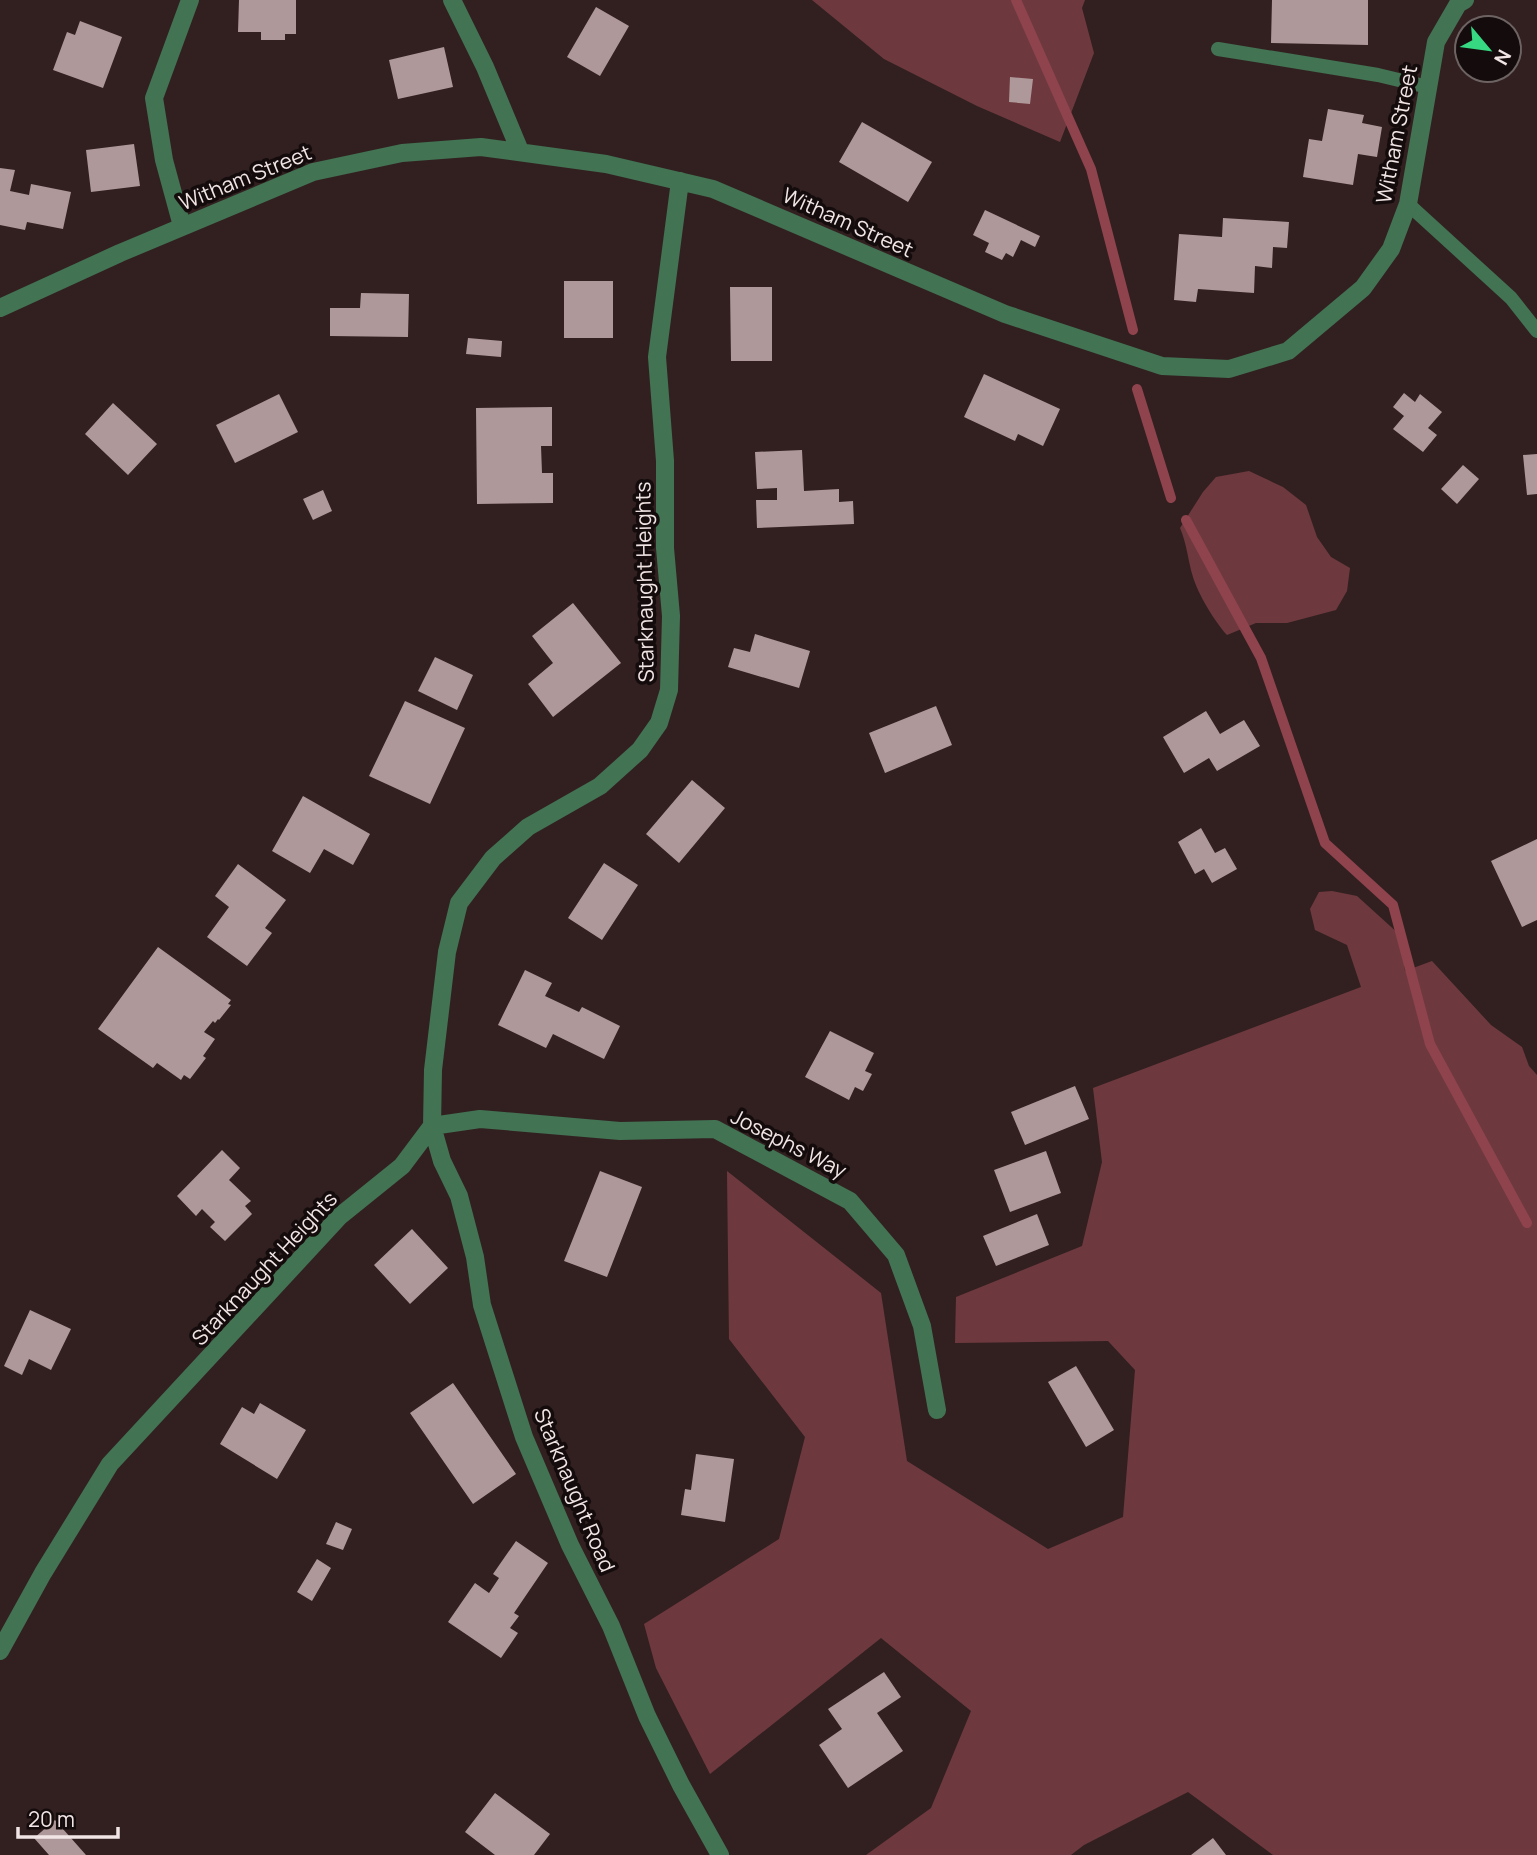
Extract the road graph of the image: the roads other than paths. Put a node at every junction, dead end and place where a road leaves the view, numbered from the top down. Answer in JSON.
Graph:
{"nodes":[{"id":1,"x":190,"y":0,"type":"edge"},
{"id":2,"x":452,"y":0,"type":"edge"},
{"id":3,"x":1465,"y":0,"type":"edge"},
{"id":4,"x":1218,"y":49,"type":"dead end"},
{"id":5,"x":1428,"y":87,"type":"junction"},
{"id":6,"x":520,"y":151,"type":"junction"},
{"id":7,"x":680,"y":181,"type":"junction"},
{"id":8,"x":1408,"y":204,"type":"junction"},
{"id":9,"x":182,"y":226,"type":"junction"},
{"id":10,"x":0,"y":308,"type":"edge"},
{"id":11,"x":1537,"y":331,"type":"edge"},
{"id":12,"x":432,"y":1126,"type":"junction"},
{"id":13,"x":937,"y":1410,"type":"dead end"},
{"id":14,"x":0,"y":1651,"type":"edge"},
{"id":15,"x":720,"y":1855,"type":"edge"}],
"edges":[{"from":1,"to":9,"type":"street"},
{"from":2,"to":6,"type":"street"},
{"from":3,"to":5,"type":"street","name":"Witham Street"},
{"from":4,"to":5,"type":"lane"},
{"from":5,"to":8,"type":"street","name":"Witham Street"},
{"from":6,"to":7,"type":"street","name":"Witham Street"},
{"from":6,"to":9,"type":"street","name":"Witham Street"},
{"from":7,"to":8,"type":"street","name":"Witham Street"},
{"from":7,"to":12,"type":"street","name":"Starknaught Heights"},
{"from":8,"to":11,"type":"lane"},
{"from":9,"to":10,"type":"street","name":"Witham Street"},
{"from":12,"to":13,"type":"street","name":"Josephs Way"},
{"from":12,"to":14,"type":"street","name":"Starknaught Heights"},
{"from":12,"to":15,"type":"street","name":"Starknaught Road"}]}
